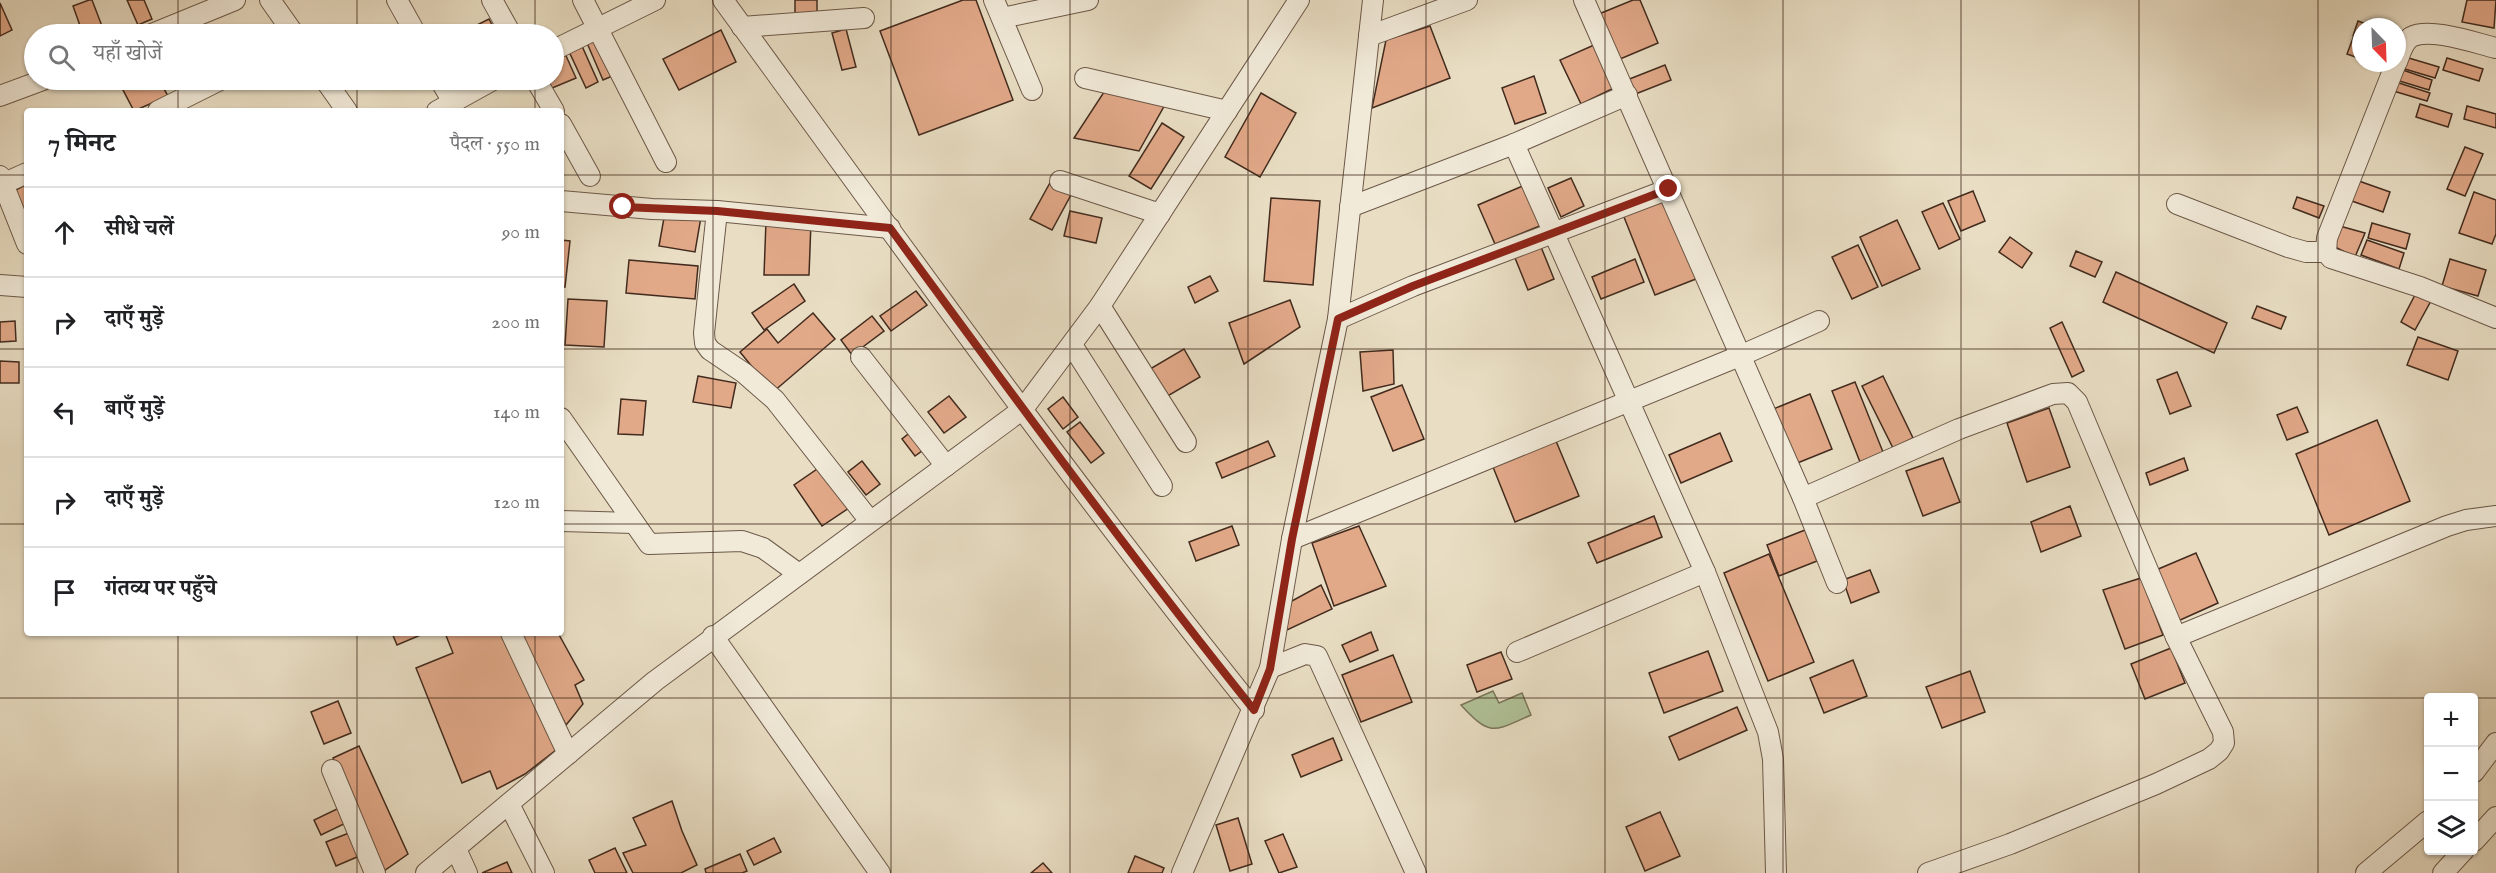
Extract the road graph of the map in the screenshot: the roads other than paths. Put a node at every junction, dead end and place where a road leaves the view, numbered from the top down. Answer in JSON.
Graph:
{"nodes":[{"id":1,"x":235,"y":0,"type":"edge"},
{"id":2,"x":270,"y":0,"type":"edge"},
{"id":3,"x":397,"y":0,"type":"edge"},
{"id":4,"x":492,"y":0,"type":"edge"},
{"id":5,"x":584,"y":0,"type":"edge"},
{"id":6,"x":655,"y":0,"type":"edge"},
{"id":7,"x":723,"y":0,"type":"edge"},
{"id":8,"x":994,"y":0,"type":"edge"},
{"id":9,"x":1088,"y":0,"type":"edge"},
{"id":10,"x":1299,"y":0,"type":"edge"},
{"id":11,"x":1373,"y":0,"type":"edge"},
{"id":12,"x":1467,"y":0,"type":"edge"},
{"id":13,"x":1584,"y":0,"type":"edge"},
{"id":14,"x":864,"y":18,"type":"dead end"},
{"id":15,"x":1002,"y":18,"type":"junction"},
{"id":16,"x":176,"y":24,"type":"edge"},
{"id":17,"x":287,"y":24,"type":"edge"},
{"id":18,"x":410,"y":24,"type":"edge"},
{"id":19,"x":506,"y":24,"type":"edge"},
{"id":20,"x":742,"y":27,"type":"junction"},
{"id":21,"x":599,"y":28,"type":"junction"},
{"id":22,"x":1369,"y":36,"type":"junction"},
{"id":23,"x":2406,"y":43,"type":"edge"},
{"id":24,"x":564,"y":45,"type":"edge"},
{"id":25,"x":2496,"y":48,"type":"edge"},
{"id":26,"x":2393,"y":72,"type":"edge"},
{"id":27,"x":1085,"y":78,"type":"dead end"},
{"id":28,"x":24,"y":87,"type":"edge"},
{"id":29,"x":200,"y":90,"type":"edge"},
{"id":30,"x":332,"y":90,"type":"edge"},
{"id":31,"x":442,"y":90,"type":"edge"},
{"id":32,"x":475,"y":90,"type":"edge"},
{"id":33,"x":542,"y":90,"type":"edge"},
{"id":34,"x":1032,"y":90,"type":"dead end"},
{"id":35,"x":1627,"y":95,"type":"junction"},
{"id":36,"x":0,"y":96,"type":"edge"},
{"id":37,"x":445,"y":106,"type":"edge"},
{"id":38,"x":164,"y":108,"type":"edge"},
{"id":39,"x":345,"y":108,"type":"edge"},
{"id":40,"x":552,"y":108,"type":"edge"},
{"id":41,"x":1227,"y":111,"type":"junction"},
{"id":42,"x":564,"y":129,"type":"edge"},
{"id":43,"x":1514,"y":144,"type":"junction"},
{"id":44,"x":666,"y":162,"type":"dead end"},
{"id":45,"x":24,"y":174,"type":"edge"},
{"id":46,"x":590,"y":176,"type":"dead end"},
{"id":47,"x":1,"y":181,"type":"edge"},
{"id":48,"x":1060,"y":181,"type":"dead end"},
{"id":49,"x":1669,"y":189,"type":"junction"},
{"id":50,"x":564,"y":201,"type":"edge"},
{"id":51,"x":2177,"y":204,"type":"dead end"},
{"id":52,"x":1350,"y":207,"type":"junction"},
{"id":53,"x":717,"y":211,"type":"junction"},
{"id":54,"x":1160,"y":214,"type":"junction"},
{"id":55,"x":890,"y":228,"type":"junction"},
{"id":56,"x":1554,"y":232,"type":"junction"},
{"id":57,"x":24,"y":237,"type":"edge"},
{"id":58,"x":2326,"y":252,"type":"junction"},
{"id":59,"x":0,"y":285,"type":"edge"},
{"id":60,"x":24,"y":291,"type":"edge"},
{"id":61,"x":1100,"y":306,"type":"junction"},
{"id":62,"x":2496,"y":318,"type":"edge"},
{"id":63,"x":1338,"y":319,"type":"junction"},
{"id":64,"x":1819,"y":321,"type":"dead end"},
{"id":65,"x":1072,"y":345,"type":"junction"},
{"id":66,"x":1742,"y":356,"type":"junction"},
{"id":67,"x":861,"y":357,"type":"dead end"},
{"id":68,"x":1628,"y":402,"type":"junction"},
{"id":69,"x":1023,"y":409,"type":"junction"},
{"id":70,"x":564,"y":422,"type":"edge"},
{"id":71,"x":1186,"y":442,"type":"dead end"},
{"id":72,"x":946,"y":466,"type":"junction"},
{"id":73,"x":1162,"y":486,"type":"dead end"},
{"id":74,"x":1803,"y":498,"type":"junction"},
{"id":75,"x":2496,"y":516,"type":"edge"},
{"id":76,"x":564,"y":521,"type":"edge"},
{"id":77,"x":870,"y":521,"type":"junction"},
{"id":78,"x":634,"y":523,"type":"junction"},
{"id":79,"x":1292,"y":539,"type":"junction"},
{"id":80,"x":1705,"y":572,"type":"junction"},
{"id":81,"x":799,"y":574,"type":"junction"},
{"id":82,"x":1837,"y":583,"type":"dead end"},
{"id":83,"x":512,"y":636,"type":"edge"},
{"id":84,"x":713,"y":636,"type":"junction"},
{"id":85,"x":2176,"y":637,"type":"junction"},
{"id":86,"x":1517,"y":652,"type":"dead end"},
{"id":87,"x":1270,"y":669,"type":"junction"},
{"id":88,"x":1254,"y":710,"type":"junction"},
{"id":89,"x":2496,"y":743,"type":"edge"},
{"id":90,"x":568,"y":754,"type":"junction"},
{"id":91,"x":2478,"y":767,"type":"edge"},
{"id":92,"x":332,"y":770,"type":"dead end"},
{"id":93,"x":509,"y":804,"type":"junction"},
{"id":94,"x":2496,"y":817,"type":"edge"},
{"id":95,"x":2424,"y":824,"type":"edge"},
{"id":96,"x":2478,"y":837,"type":"edge"},
{"id":97,"x":456,"y":849,"type":"junction"},
{"id":98,"x":2459,"y":855,"type":"edge"},
{"id":99,"x":375,"y":873,"type":"edge"},
{"id":100,"x":426,"y":873,"type":"edge"},
{"id":101,"x":467,"y":873,"type":"edge"},
{"id":102,"x":544,"y":873,"type":"edge"},
{"id":103,"x":880,"y":873,"type":"edge"},
{"id":104,"x":1182,"y":873,"type":"edge"},
{"id":105,"x":1416,"y":873,"type":"edge"},
{"id":106,"x":1776,"y":873,"type":"edge"},
{"id":107,"x":1928,"y":873,"type":"edge"},
{"id":108,"x":2366,"y":873,"type":"edge"},
{"id":109,"x":2442,"y":873,"type":"edge"}],
"edges":[{"from":1,"to":16,"type":"street"},
{"from":2,"to":17,"type":"street"},
{"from":3,"to":18,"type":"street"},
{"from":4,"to":19,"type":"street"},
{"from":5,"to":21,"type":"street"},
{"from":6,"to":21,"type":"street"},
{"from":7,"to":20,"type":"street"},
{"from":8,"to":15,"type":"street"},
{"from":9,"to":15,"type":"street"},
{"from":10,"to":41,"type":"street"},
{"from":11,"to":22,"type":"street"},
{"from":12,"to":22,"type":"street"},
{"from":13,"to":35,"type":"street"},
{"from":14,"to":20,"type":"street"},
{"from":15,"to":34,"type":"street"},
{"from":20,"to":55,"type":"street"},
{"from":21,"to":24,"type":"street"},
{"from":21,"to":44,"type":"street"},
{"from":22,"to":52,"type":"street"},
{"from":23,"to":25,"type":"street"},
{"from":26,"to":58,"type":"street"},
{"from":27,"to":41,"type":"street"},
{"from":28,"to":36,"type":"street"},
{"from":29,"to":38,"type":"street"},
{"from":30,"to":39,"type":"street"},
{"from":31,"to":37,"type":"street"},
{"from":32,"to":37,"type":"street"},
{"from":33,"to":40,"type":"street"},
{"from":35,"to":43,"type":"street"},
{"from":35,"to":49,"type":"street"},
{"from":41,"to":54,"type":"street"},
{"from":42,"to":46,"type":"street"},
{"from":43,"to":52,"type":"street"},
{"from":43,"to":56,"type":"street"},
{"from":45,"to":47,"type":"street"},
{"from":47,"to":57,"type":"street"},
{"from":48,"to":54,"type":"street"},
{"from":49,"to":56,"type":"street"},
{"from":49,"to":66,"type":"street"},
{"from":50,"to":53,"type":"street"},
{"from":51,"to":58,"type":"street"},
{"from":52,"to":63,"type":"street"},
{"from":53,"to":55,"type":"street"},
{"from":53,"to":77,"type":"street"},
{"from":54,"to":61,"type":"street"},
{"from":55,"to":69,"type":"street"},
{"from":56,"to":63,"type":"street"},
{"from":56,"to":68,"type":"street"},
{"from":58,"to":62,"type":"street"},
{"from":59,"to":60,"type":"street"},
{"from":61,"to":65,"type":"street"},
{"from":61,"to":71,"type":"street"},
{"from":63,"to":79,"type":"street"},
{"from":64,"to":66,"type":"street"},
{"from":65,"to":69,"type":"street"},
{"from":65,"to":73,"type":"street"},
{"from":66,"to":68,"type":"street"},
{"from":66,"to":74,"type":"street"},
{"from":67,"to":72,"type":"street"},
{"from":68,"to":79,"type":"street"},
{"from":68,"to":80,"type":"street"},
{"from":69,"to":72,"type":"street"},
{"from":69,"to":88,"type":"street"},
{"from":70,"to":78,"type":"street"},
{"from":72,"to":77,"type":"street"},
{"from":74,"to":82,"type":"street"},
{"from":74,"to":85,"type":"street"},
{"from":75,"to":85,"type":"street"},
{"from":76,"to":78,"type":"street"},
{"from":77,"to":81,"type":"street"},
{"from":78,"to":81,"type":"street"},
{"from":79,"to":87,"type":"street"},
{"from":80,"to":86,"type":"street"},
{"from":80,"to":106,"type":"street"},
{"from":81,"to":84,"type":"street"},
{"from":83,"to":90,"type":"street"},
{"from":84,"to":90,"type":"street"},
{"from":84,"to":103,"type":"street"},
{"from":85,"to":107,"type":"street"},
{"from":87,"to":88,"type":"street"},
{"from":87,"to":105,"type":"street"},
{"from":88,"to":104,"type":"street"},
{"from":89,"to":91,"type":"street"},
{"from":90,"to":93,"type":"street"},
{"from":92,"to":99,"type":"street"},
{"from":93,"to":97,"type":"street"},
{"from":93,"to":102,"type":"street"},
{"from":94,"to":96,"type":"street"},
{"from":95,"to":108,"type":"street"},
{"from":97,"to":100,"type":"street"},
{"from":97,"to":101,"type":"street"},
{"from":98,"to":109,"type":"street"}]}
